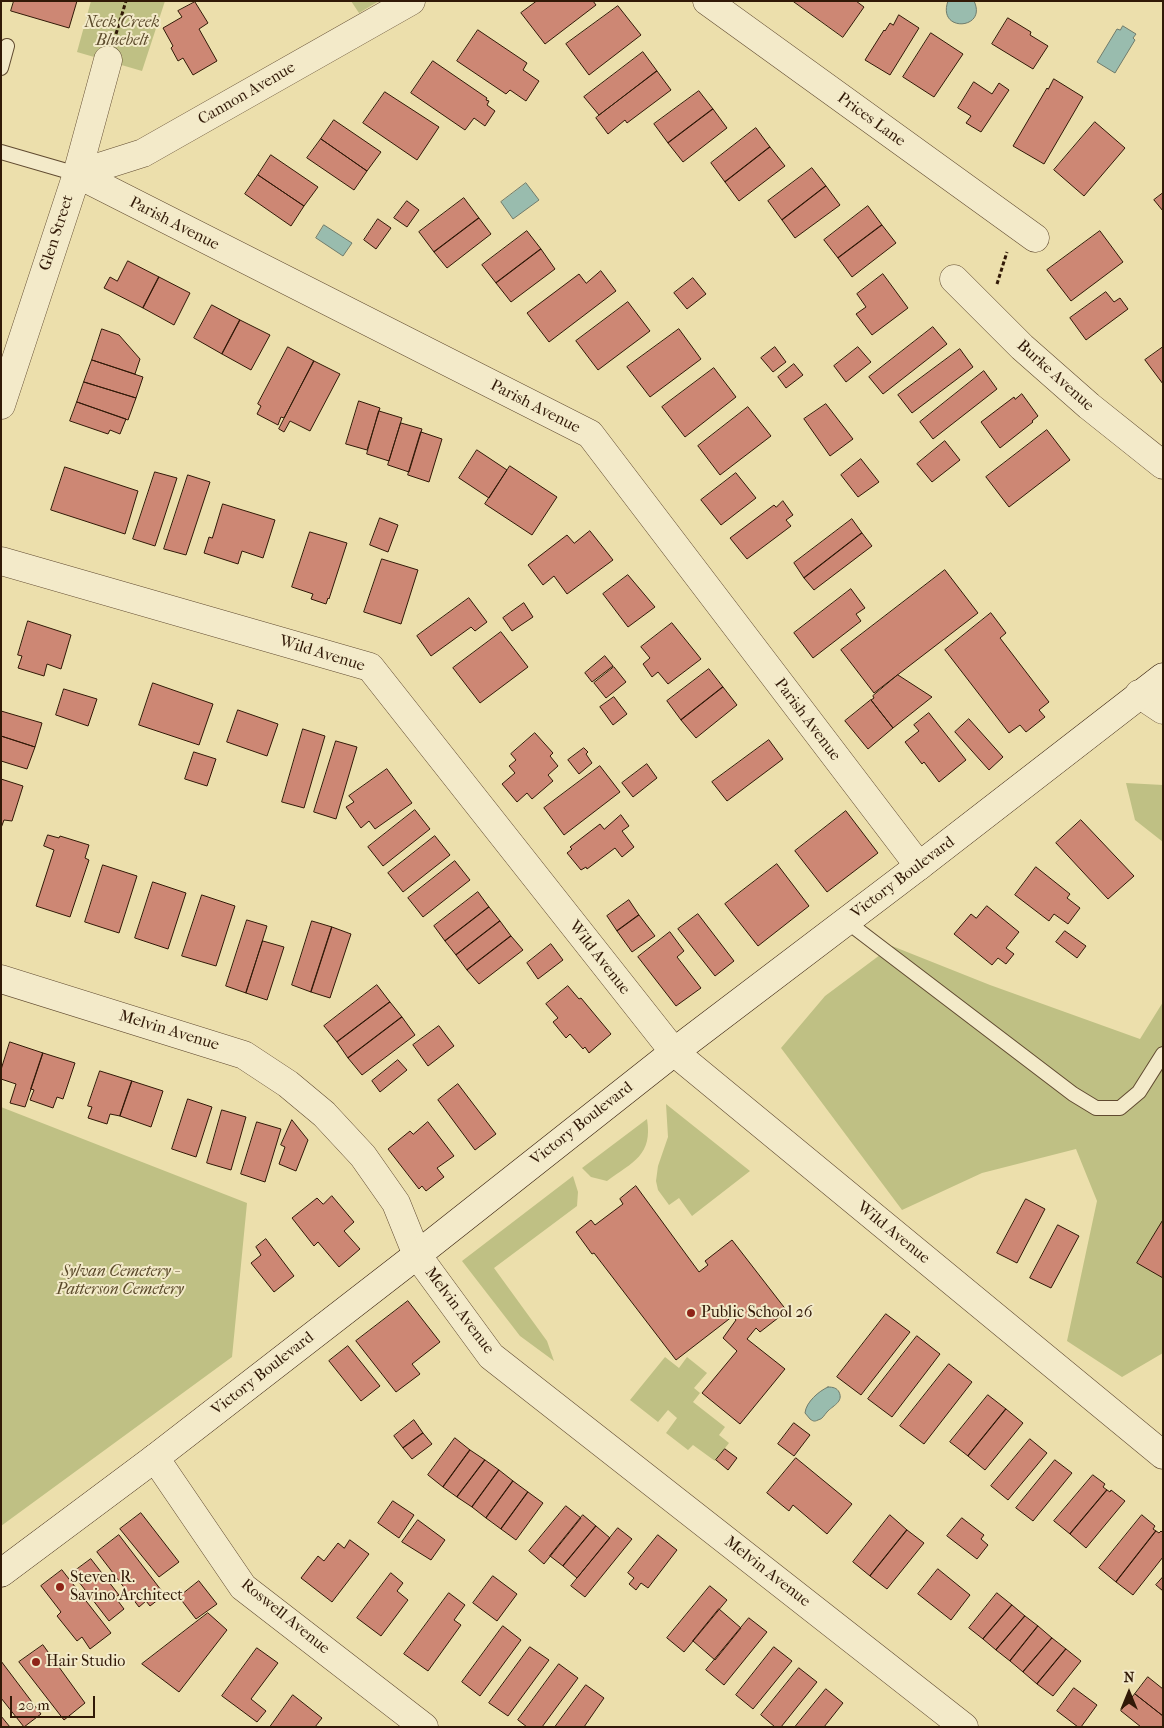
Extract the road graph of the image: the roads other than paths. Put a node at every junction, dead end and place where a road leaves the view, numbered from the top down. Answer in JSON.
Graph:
{"nodes":[{"id":1,"x":411,"y":1,"type":"edge"},
{"id":2,"x":707,"y":1,"type":"edge"},
{"id":3,"x":7,"y":46,"type":"dead end"},
{"id":4,"x":108,"y":60,"type":"road end"},
{"id":5,"x":1,"y":68,"type":"edge"},
{"id":6,"x":1,"y":152,"type":"edge"},
{"id":7,"x":77,"y":174,"type":"junction"},
{"id":8,"x":1026,"y":231,"type":"road end"},
{"id":9,"x":954,"y":279,"type":"dead end"},
{"id":10,"x":3,"y":397,"type":"edge"},
{"id":11,"x":1163,"y":465,"type":"edge"},
{"id":12,"x":1,"y":562,"type":"edge"},
{"id":13,"x":1163,"y":677,"type":"edge"},
{"id":14,"x":1139,"y":694,"type":"junction"},
{"id":15,"x":1163,"y":710,"type":"edge"},
{"id":16,"x":919,"y":866,"type":"junction"},
{"id":17,"x":846,"y":921,"type":"junction"},
{"id":18,"x":1,"y":979,"type":"edge"},
{"id":19,"x":674,"y":1052,"type":"junction"},
{"id":20,"x":1163,"y":1054,"type":"edge"},
{"id":21,"x":417,"y":1255,"type":"junction"},
{"id":22,"x":1163,"y":1455,"type":"edge"},
{"id":23,"x":155,"y":1458,"type":"junction"},
{"id":24,"x":1,"y":1573,"type":"edge"},
{"id":25,"x":424,"y":1727,"type":"edge"},
{"id":26,"x":964,"y":1727,"type":"edge"}],
"edges":[{"from":1,"to":7,"type":"street","name":"Cannon Avenue"},
{"from":2,"to":8,"type":"street","name":"Prices Lane"},
{"from":3,"to":5,"type":"lane"},
{"from":4,"to":7,"type":"street","name":"Glen Street"},
{"from":6,"to":7,"type":"lane"},
{"from":7,"to":10,"type":"street","name":"Glen Street"},
{"from":7,"to":16,"type":"street","name":"Parish Avenue"},
{"from":9,"to":11,"type":"street","name":"Burke Avenue"},
{"from":12,"to":19,"type":"street","name":"Wild Avenue"},
{"from":13,"to":14,"type":"street","name":"Victory Boulevard"},
{"from":14,"to":15,"type":"street"},
{"from":14,"to":16,"type":"street","name":"Victory Boulevard"},
{"from":16,"to":17,"type":"street","name":"Victory Boulevard"},
{"from":17,"to":19,"type":"street","name":"Victory Boulevard"},
{"from":17,"to":20,"type":"lane"},
{"from":18,"to":21,"type":"street","name":"Melvin Avenue"},
{"from":19,"to":21,"type":"street","name":"Victory Boulevard"},
{"from":19,"to":22,"type":"street","name":"Wild Avenue"},
{"from":21,"to":23,"type":"street","name":"Victory Boulevard"},
{"from":21,"to":26,"type":"street","name":"Melvin Avenue"},
{"from":23,"to":24,"type":"street","name":"Victory Boulevard"},
{"from":23,"to":25,"type":"street","name":"Roswell Avenue"}]}
